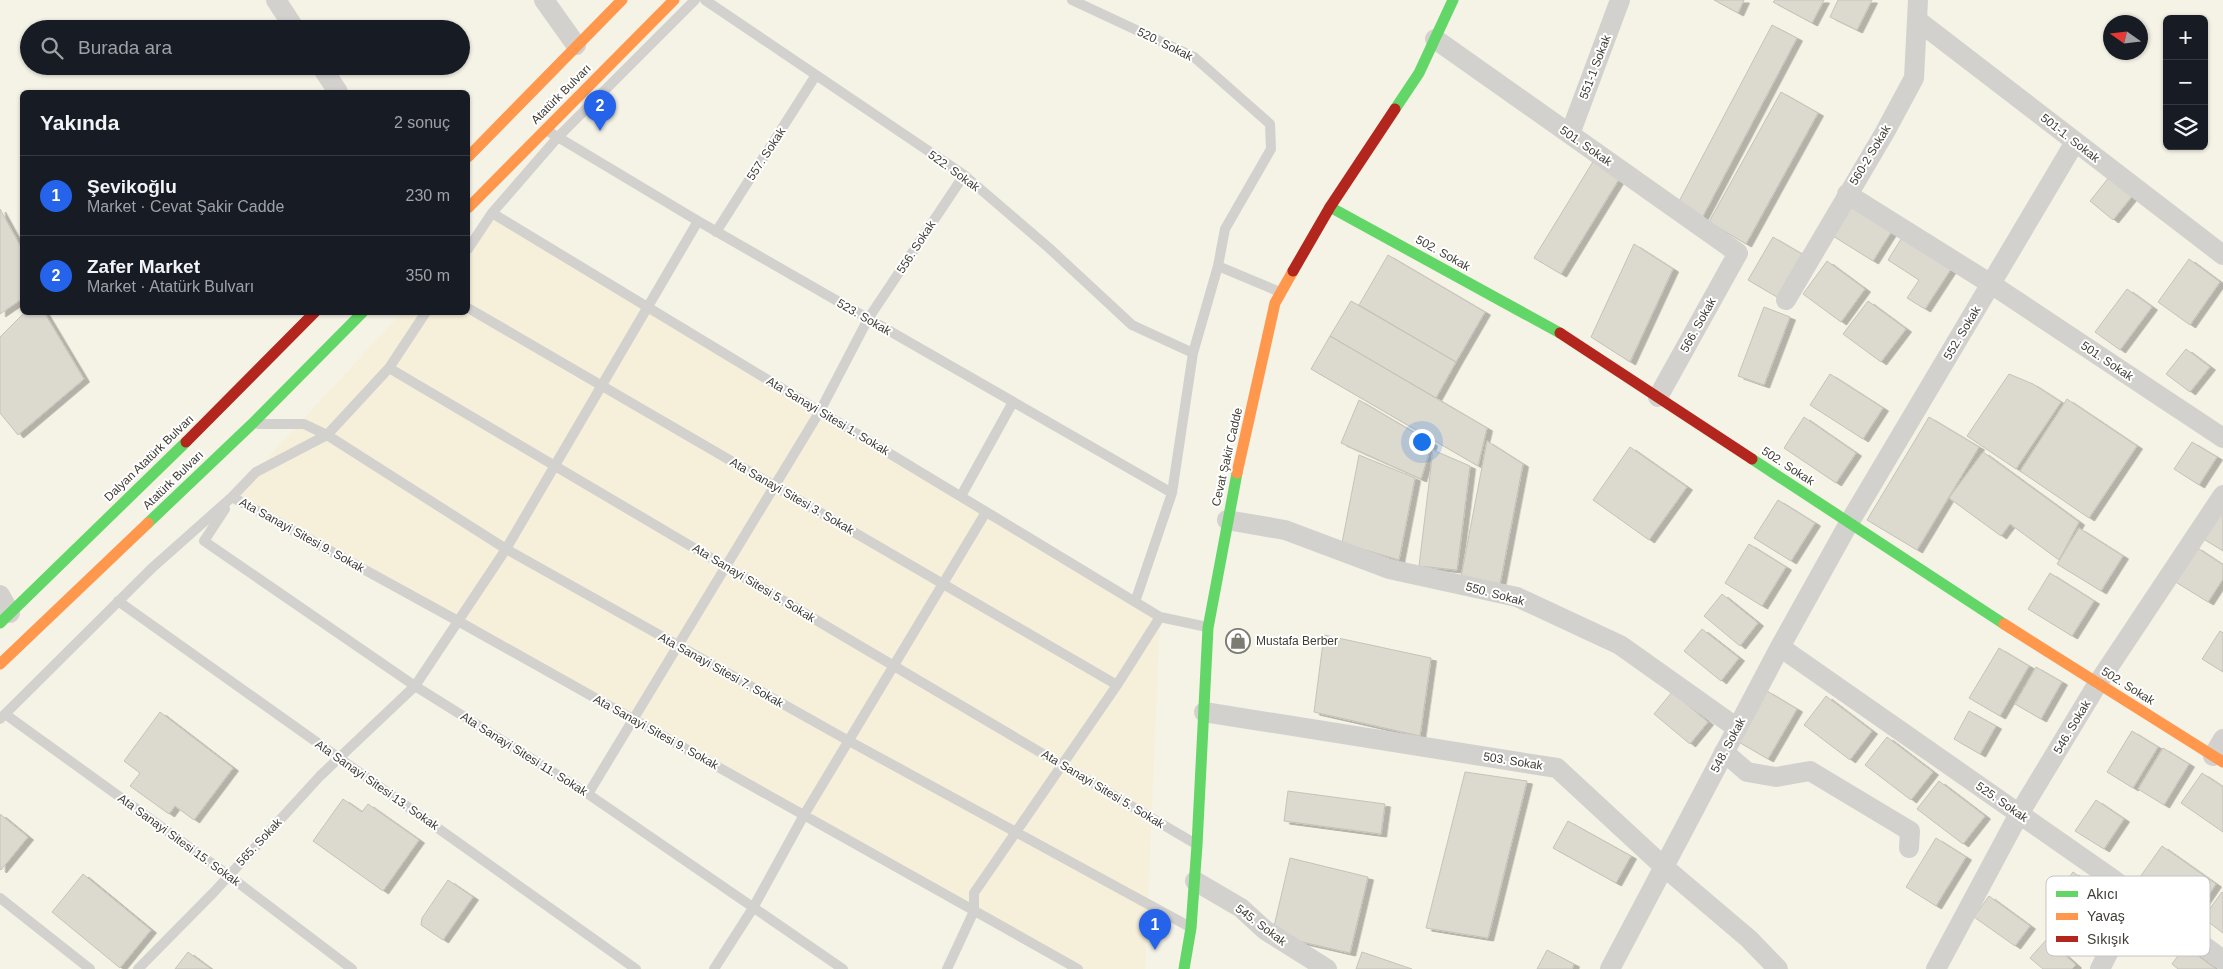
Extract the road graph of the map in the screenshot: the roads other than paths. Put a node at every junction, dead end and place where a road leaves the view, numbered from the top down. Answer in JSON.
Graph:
{"nodes":[{"id":1,"x":276,"y":0,"type":"edge"},
{"id":2,"x":544,"y":0,"type":"edge"},
{"id":3,"x":622,"y":0,"type":"edge"},
{"id":4,"x":674,"y":0,"type":"edge"},
{"id":5,"x":696,"y":0,"type":"edge"},
{"id":6,"x":704,"y":0,"type":"edge"},
{"id":7,"x":1072,"y":0,"type":"edge"},
{"id":8,"x":1620,"y":0,"type":"edge"},
{"id":9,"x":1450,"y":1,"type":"edge"},
{"id":10,"x":1917,"y":10,"type":"edge"},
{"id":11,"x":290,"y":20,"type":"edge"},
{"id":12,"x":1435,"y":39,"type":"junction"},
{"id":13,"x":576,"y":45,"type":"junction"},
{"id":14,"x":327,"y":75,"type":"edge"},
{"id":15,"x":816,"y":75,"type":"junction"},
{"id":16,"x":337,"y":90,"type":"edge"},
{"id":17,"x":546,"y":130,"type":"junction"},
{"id":18,"x":1570,"y":134,"type":"junction"},
{"id":19,"x":558,"y":137,"type":"junction"},
{"id":20,"x":2075,"y":142,"type":"junction"},
{"id":21,"x":470,"y":155,"type":"edge"},
{"id":22,"x":964,"y":175,"type":"junction"},
{"id":23,"x":1847,"y":194,"type":"junction"},
{"id":24,"x":470,"y":206,"type":"edge"},
{"id":25,"x":1330,"y":207,"type":"junction"},
{"id":26,"x":492,"y":213,"type":"junction"},
{"id":27,"x":698,"y":221,"type":"junction"},
{"id":28,"x":716,"y":232,"type":"junction"},
{"id":29,"x":470,"y":246,"type":"edge"},
{"id":30,"x":1738,"y":253,"type":"joint"},
{"id":31,"x":2223,"y":256,"type":"edge"},
{"id":32,"x":1218,"y":266,"type":"junction"},
{"id":33,"x":1991,"y":284,"type":"junction"},
{"id":34,"x":1281,"y":292,"type":"junction"},
{"id":35,"x":1786,"y":300,"type":"dead end"},
{"id":36,"x":647,"y":307,"type":"junction"},
{"id":37,"x":470,"y":309,"type":"edge"},
{"id":38,"x":313,"y":315,"type":"edge"},
{"id":39,"x":360,"y":315,"type":"edge"},
{"id":40,"x":424,"y":315,"type":"edge"},
{"id":41,"x":868,"y":320,"type":"junction"},
{"id":42,"x":1193,"y":353,"type":"junction"},
{"id":43,"x":389,"y":368,"type":"junction"},
{"id":44,"x":601,"y":385,"type":"junction"},
{"id":45,"x":1658,"y":397,"type":"junction"},
{"id":46,"x":1012,"y":402,"type":"junction"},
{"id":47,"x":820,"y":411,"type":"junction"},
{"id":48,"x":252,"y":424,"type":"junction"},
{"id":49,"x":328,"y":435,"type":"junction"},
{"id":50,"x":2223,"y":438,"type":"edge"},
{"id":51,"x":554,"y":465,"type":"junction"},
{"id":52,"x":776,"y":487,"type":"junction"},
{"id":53,"x":1172,"y":493,"type":"junction"},
{"id":54,"x":2223,"y":495,"type":"edge"},
{"id":55,"x":961,"y":496,"type":"junction"},
{"id":56,"x":232,"y":497,"type":"junction"},
{"id":57,"x":986,"y":512,"type":"junction"},
{"id":58,"x":1227,"y":520,"type":"junction"},
{"id":59,"x":1849,"y":523,"type":"junction"},
{"id":60,"x":506,"y":549,"type":"junction"},
{"id":61,"x":726,"y":567,"type":"junction"},
{"id":62,"x":943,"y":584,"type":"junction"},
{"id":63,"x":0,"y":595,"type":"edge"},
{"id":64,"x":118,"y":601,"type":"junction"},
{"id":65,"x":1135,"y":602,"type":"junction"},
{"id":66,"x":1160,"y":617,"type":"junction"},
{"id":67,"x":5,"y":618,"type":"edge"},
{"id":68,"x":458,"y":621,"type":"junction"},
{"id":69,"x":1208,"y":628,"type":"junction"},
{"id":70,"x":678,"y":646,"type":"junction"},
{"id":71,"x":1780,"y":647,"type":"junction"},
{"id":72,"x":0,"y":664,"type":"edge"},
{"id":73,"x":894,"y":666,"type":"junction"},
{"id":74,"x":2098,"y":683,"type":"junction"},
{"id":75,"x":1117,"y":685,"type":"junction"},
{"id":76,"x":416,"y":686,"type":"junction"},
{"id":77,"x":1204,"y":712,"type":"junction"},
{"id":78,"x":2,"y":716,"type":"edge"},
{"id":79,"x":633,"y":720,"type":"junction"},
{"id":80,"x":1737,"y":728,"type":"junction"},
{"id":81,"x":849,"y":741,"type":"junction"},
{"id":82,"x":1724,"y":752,"type":"junction"},
{"id":83,"x":2220,"y":752,"type":"edge"},
{"id":84,"x":339,"y":758,"type":"junction"},
{"id":85,"x":1061,"y":765,"type":"junction"},
{"id":86,"x":588,"y":794,"type":"junction"},
{"id":87,"x":2019,"y":814,"type":"junction"},
{"id":88,"x":804,"y":815,"type":"junction"},
{"id":89,"x":1014,"y":832,"type":"junction"},
{"id":90,"x":1197,"y":845,"type":"junction"},
{"id":91,"x":1909,"y":848,"type":"dead end"},
{"id":92,"x":1664,"y":866,"type":"junction"},
{"id":93,"x":228,"y":875,"type":"junction"},
{"id":94,"x":2108,"y":876,"type":"edge"},
{"id":95,"x":1195,"y":880,"type":"junction"},
{"id":96,"x":0,"y":898,"type":"edge"},
{"id":97,"x":753,"y":908,"type":"junction"},
{"id":98,"x":974,"y":910,"type":"junction"},
{"id":99,"x":1191,"y":928,"type":"junction"},
{"id":100,"x":2210,"y":950,"type":"edge"},
{"id":101,"x":2107,"y":956,"type":"edge"},
{"id":102,"x":2223,"y":960,"type":"edge"},
{"id":103,"x":90,"y":969,"type":"edge"},
{"id":104,"x":138,"y":969,"type":"edge"},
{"id":105,"x":352,"y":969,"type":"edge"},
{"id":106,"x":636,"y":969,"type":"edge"},
{"id":107,"x":714,"y":969,"type":"edge"},
{"id":108,"x":843,"y":969,"type":"edge"},
{"id":109,"x":947,"y":969,"type":"edge"},
{"id":110,"x":1078,"y":969,"type":"edge"},
{"id":111,"x":1184,"y":969,"type":"edge"},
{"id":112,"x":1327,"y":969,"type":"edge"},
{"id":113,"x":1610,"y":969,"type":"edge"},
{"id":114,"x":1778,"y":969,"type":"edge"},
{"id":115,"x":1936,"y":969,"type":"edge"},
{"id":116,"x":2100,"y":969,"type":"edge"}],
"edges":[{"from":1,"to":11,"type":"street"},
{"from":2,"to":13,"type":"street"},
{"from":3,"to":13,"type":"street","name":"Atatürk Bulvarı"},
{"from":4,"to":17,"type":"street","name":"Atatürk Bulvarı"},
{"from":5,"to":19,"type":"lane"},
{"from":6,"to":15,"type":"lane","name":"522. Sokak"},
{"from":7,"to":32,"type":"lane","name":"520. Sokak"},
{"from":8,"to":18,"type":"street","name":"551-1 Sokak"},
{"from":9,"to":12,"type":"street","name":"Cevat Şakir Cadde"},
{"from":10,"to":20,"type":"street","name":"501-1. Sokak"},
{"from":10,"to":23,"type":"street","name":"560-2 Sokak"},
{"from":12,"to":18,"type":"street","name":"501. Sokak"},
{"from":12,"to":25,"type":"street","name":"Cevat Şakir Cadde"},
{"from":13,"to":21,"type":"street","name":"Atatürk Bulvarı"},
{"from":14,"to":16,"type":"street"},
{"from":15,"to":22,"type":"lane","name":"522. Sokak"},
{"from":15,"to":28,"type":"lane","name":"557. Sokak"},
{"from":17,"to":19,"type":"lane","name":"523. Sokak"},
{"from":17,"to":24,"type":"street","name":"Atatürk Bulvarı"},
{"from":18,"to":30,"type":"street","name":"501. Sokak"},
{"from":19,"to":26,"type":"lane"},
{"from":19,"to":27,"type":"lane","name":"523. Sokak"},
{"from":20,"to":31,"type":"street","name":"501-1. Sokak"},
{"from":20,"to":33,"type":"street","name":"552. Sokak"},
{"from":22,"to":41,"type":"lane","name":"556. Sokak"},
{"from":22,"to":42,"type":"lane","name":"522. Sokak"},
{"from":23,"to":33,"type":"street","name":"501. Sokak"},
{"from":23,"to":35,"type":"street","name":"560-2 Sokak"},
{"from":25,"to":34,"type":"street","name":"Cevat Şakir Cadde"},
{"from":25,"to":45,"type":"street","name":"502. Sokak"},
{"from":26,"to":29,"type":"lane"},
{"from":26,"to":36,"type":"lane","name":"Ata Sanayi Sitesi 1. Sokak"},
{"from":27,"to":28,"type":"lane","name":"523. Sokak"},
{"from":27,"to":36,"type":"lane","name":"565. Sokak"},
{"from":28,"to":41,"type":"lane","name":"523. Sokak"},
{"from":30,"to":45,"type":"street","name":"566. Sokak"},
{"from":32,"to":34,"type":"lane"},
{"from":32,"to":42,"type":"lane"},
{"from":33,"to":50,"type":"street","name":"501. Sokak"},
{"from":33,"to":59,"type":"street","name":"552. Sokak"},
{"from":34,"to":58,"type":"street","name":"Cevat Şakir Cadde"},
{"from":36,"to":44,"type":"lane","name":"565. Sokak"},
{"from":36,"to":47,"type":"lane","name":"Ata Sanayi Sitesi 1. Sokak"},
{"from":37,"to":44,"type":"lane","name":"Ata Sanayi Sitesi 3. Sokak"},
{"from":38,"to":67,"type":"street","name":"Dalyan Atatürk Bulvarı"},
{"from":39,"to":48,"type":"street","name":"Atatürk Bulvarı"},
{"from":40,"to":43,"type":"lane"},
{"from":41,"to":46,"type":"lane","name":"523. Sokak"},
{"from":41,"to":47,"type":"lane","name":"556. Sokak"},
{"from":42,"to":53,"type":"lane"},
{"from":43,"to":49,"type":"lane"},
{"from":43,"to":51,"type":"lane","name":"Ata Sanayi Sitesi 5. Sokak"},
{"from":44,"to":51,"type":"lane","name":"565. Sokak"},
{"from":44,"to":52,"type":"lane","name":"Ata Sanayi Sitesi 3. Sokak"},
{"from":45,"to":59,"type":"street","name":"502. Sokak"},
{"from":46,"to":53,"type":"lane","name":"523. Sokak"},
{"from":46,"to":55,"type":"lane"},
{"from":47,"to":52,"type":"lane","name":"556. Sokak"},
{"from":47,"to":55,"type":"lane","name":"Ata Sanayi Sitesi 1. Sokak"},
{"from":48,"to":49,"type":"lane","name":"Ata Sanayi Sitesi 7. Sokak"},
{"from":48,"to":72,"type":"street","name":"Atatürk Bulvarı"},
{"from":49,"to":56,"type":"lane"},
{"from":49,"to":60,"type":"lane","name":"Ata Sanayi Sitesi 7. Sokak"},
{"from":51,"to":60,"type":"lane","name":"565. Sokak"},
{"from":51,"to":61,"type":"lane","name":"Ata Sanayi Sitesi 5. Sokak"},
{"from":52,"to":61,"type":"lane","name":"556. Sokak"},
{"from":52,"to":62,"type":"lane","name":"Ata Sanayi Sitesi 3. Sokak"},
{"from":53,"to":65,"type":"lane"},
{"from":54,"to":74,"type":"street","name":"546. Sokak"},
{"from":55,"to":57,"type":"lane","name":"Ata Sanayi Sitesi 1. Sokak"},
{"from":56,"to":64,"type":"lane"},
{"from":56,"to":68,"type":"lane","name":"Ata Sanayi Sitesi 9. Sokak"},
{"from":56,"to":76,"type":"lane","name":"Ata Sanayi Sitesi 11. Sokak"},
{"from":57,"to":62,"type":"lane"},
{"from":57,"to":65,"type":"lane","name":"Ata Sanayi Sitesi 1. Sokak"},
{"from":58,"to":69,"type":"street","name":"Cevat Şakir Cadde"},
{"from":58,"to":80,"type":"street","name":"550. Sokak"},
{"from":59,"to":71,"type":"street","name":"548. Sokak"},
{"from":59,"to":74,"type":"street","name":"502. Sokak"},
{"from":60,"to":68,"type":"lane","name":"565. Sokak"},
{"from":60,"to":70,"type":"lane","name":"Ata Sanayi Sitesi 7. Sokak"},
{"from":61,"to":70,"type":"lane","name":"556. Sokak"},
{"from":61,"to":73,"type":"lane","name":"Ata Sanayi Sitesi 5. Sokak"},
{"from":62,"to":73,"type":"lane"},
{"from":62,"to":75,"type":"lane","name":"Ata Sanayi Sitesi 3. Sokak"},
{"from":63,"to":67,"type":"street"},
{"from":64,"to":78,"type":"lane"},
{"from":64,"to":84,"type":"lane","name":"Ata Sanayi Sitesi 13. Sokak"},
{"from":65,"to":66,"type":"lane","name":"Ata Sanayi Sitesi 1. Sokak"},
{"from":66,"to":69,"type":"lane","name":"Ata Sanayi Sitesi 1. Sokak"},
{"from":66,"to":75,"type":"lane"},
{"from":68,"to":76,"type":"lane","name":"565. Sokak"},
{"from":68,"to":79,"type":"lane","name":"Ata Sanayi Sitesi 9. Sokak"},
{"from":69,"to":77,"type":"street","name":"Cevat Şakir Cadde"},
{"from":70,"to":79,"type":"lane","name":"556. Sokak"},
{"from":70,"to":81,"type":"lane","name":"Ata Sanayi Sitesi 7. Sokak"},
{"from":71,"to":80,"type":"street","name":"548. Sokak"},
{"from":71,"to":87,"type":"street","name":"525. Sokak"},
{"from":73,"to":81,"type":"lane"},
{"from":73,"to":85,"type":"lane","name":"Ata Sanayi Sitesi 5. Sokak"},
{"from":74,"to":83,"type":"street","name":"502. Sokak"},
{"from":74,"to":87,"type":"street","name":"546. Sokak"},
{"from":75,"to":85,"type":"lane"},
{"from":76,"to":84,"type":"lane","name":"565. Sokak"},
{"from":76,"to":86,"type":"lane","name":"Ata Sanayi Sitesi 11. Sokak"},
{"from":77,"to":90,"type":"street","name":"Cevat Şakir Cadde"},
{"from":77,"to":92,"type":"street","name":"503. Sokak"},
{"from":78,"to":93,"type":"lane","name":"Ata Sanayi Sitesi 15. Sokak"},
{"from":79,"to":86,"type":"lane","name":"556. Sokak"},
{"from":79,"to":88,"type":"lane","name":"Ata Sanayi Sitesi 9. Sokak"},
{"from":80,"to":82,"type":"street","name":"548. Sokak"},
{"from":81,"to":88,"type":"lane"},
{"from":81,"to":89,"type":"lane","name":"Ata Sanayi Sitesi 7. Sokak"},
{"from":82,"to":91,"type":"street"},
{"from":82,"to":92,"type":"street","name":"548. Sokak"},
{"from":84,"to":93,"type":"lane","name":"565. Sokak"},
{"from":84,"to":106,"type":"lane","name":"Ata Sanayi Sitesi 13. Sokak"},
{"from":85,"to":89,"type":"lane"},
{"from":85,"to":90,"type":"lane","name":"Ata Sanayi Sitesi 5. Sokak"},
{"from":86,"to":97,"type":"lane","name":"Ata Sanayi Sitesi 11. Sokak"},
{"from":87,"to":94,"type":"street","name":"525. Sokak"},
{"from":87,"to":115,"type":"street","name":"546. Sokak"},
{"from":88,"to":97,"type":"lane"},
{"from":88,"to":98,"type":"lane","name":"Ata Sanayi Sitesi 9. Sokak"},
{"from":89,"to":98,"type":"lane"},
{"from":89,"to":99,"type":"lane","name":"Ata Sanayi Sitesi 7. Sokak"},
{"from":90,"to":95,"type":"street","name":"Cevat Şakir Cadde"},
{"from":92,"to":113,"type":"street","name":"548. Sokak"},
{"from":92,"to":114,"type":"street","name":"503. Sokak"},
{"from":93,"to":104,"type":"lane","name":"565. Sokak"},
{"from":93,"to":105,"type":"lane","name":"Ata Sanayi Sitesi 15. Sokak"},
{"from":95,"to":99,"type":"street","name":"Cevat Şakir Cadde"},
{"from":95,"to":112,"type":"street","name":"545. Sokak"},
{"from":96,"to":103,"type":"lane"},
{"from":97,"to":107,"type":"lane"},
{"from":97,"to":108,"type":"lane","name":"Ata Sanayi Sitesi 11. Sokak"},
{"from":98,"to":109,"type":"lane"},
{"from":98,"to":110,"type":"lane","name":"Ata Sanayi Sitesi 9. Sokak"},
{"from":99,"to":111,"type":"street","name":"Cevat Şakir Cadde"},
{"from":100,"to":102,"type":"street","name":"525. Sokak"},
{"from":101,"to":116,"type":"street"}]}
